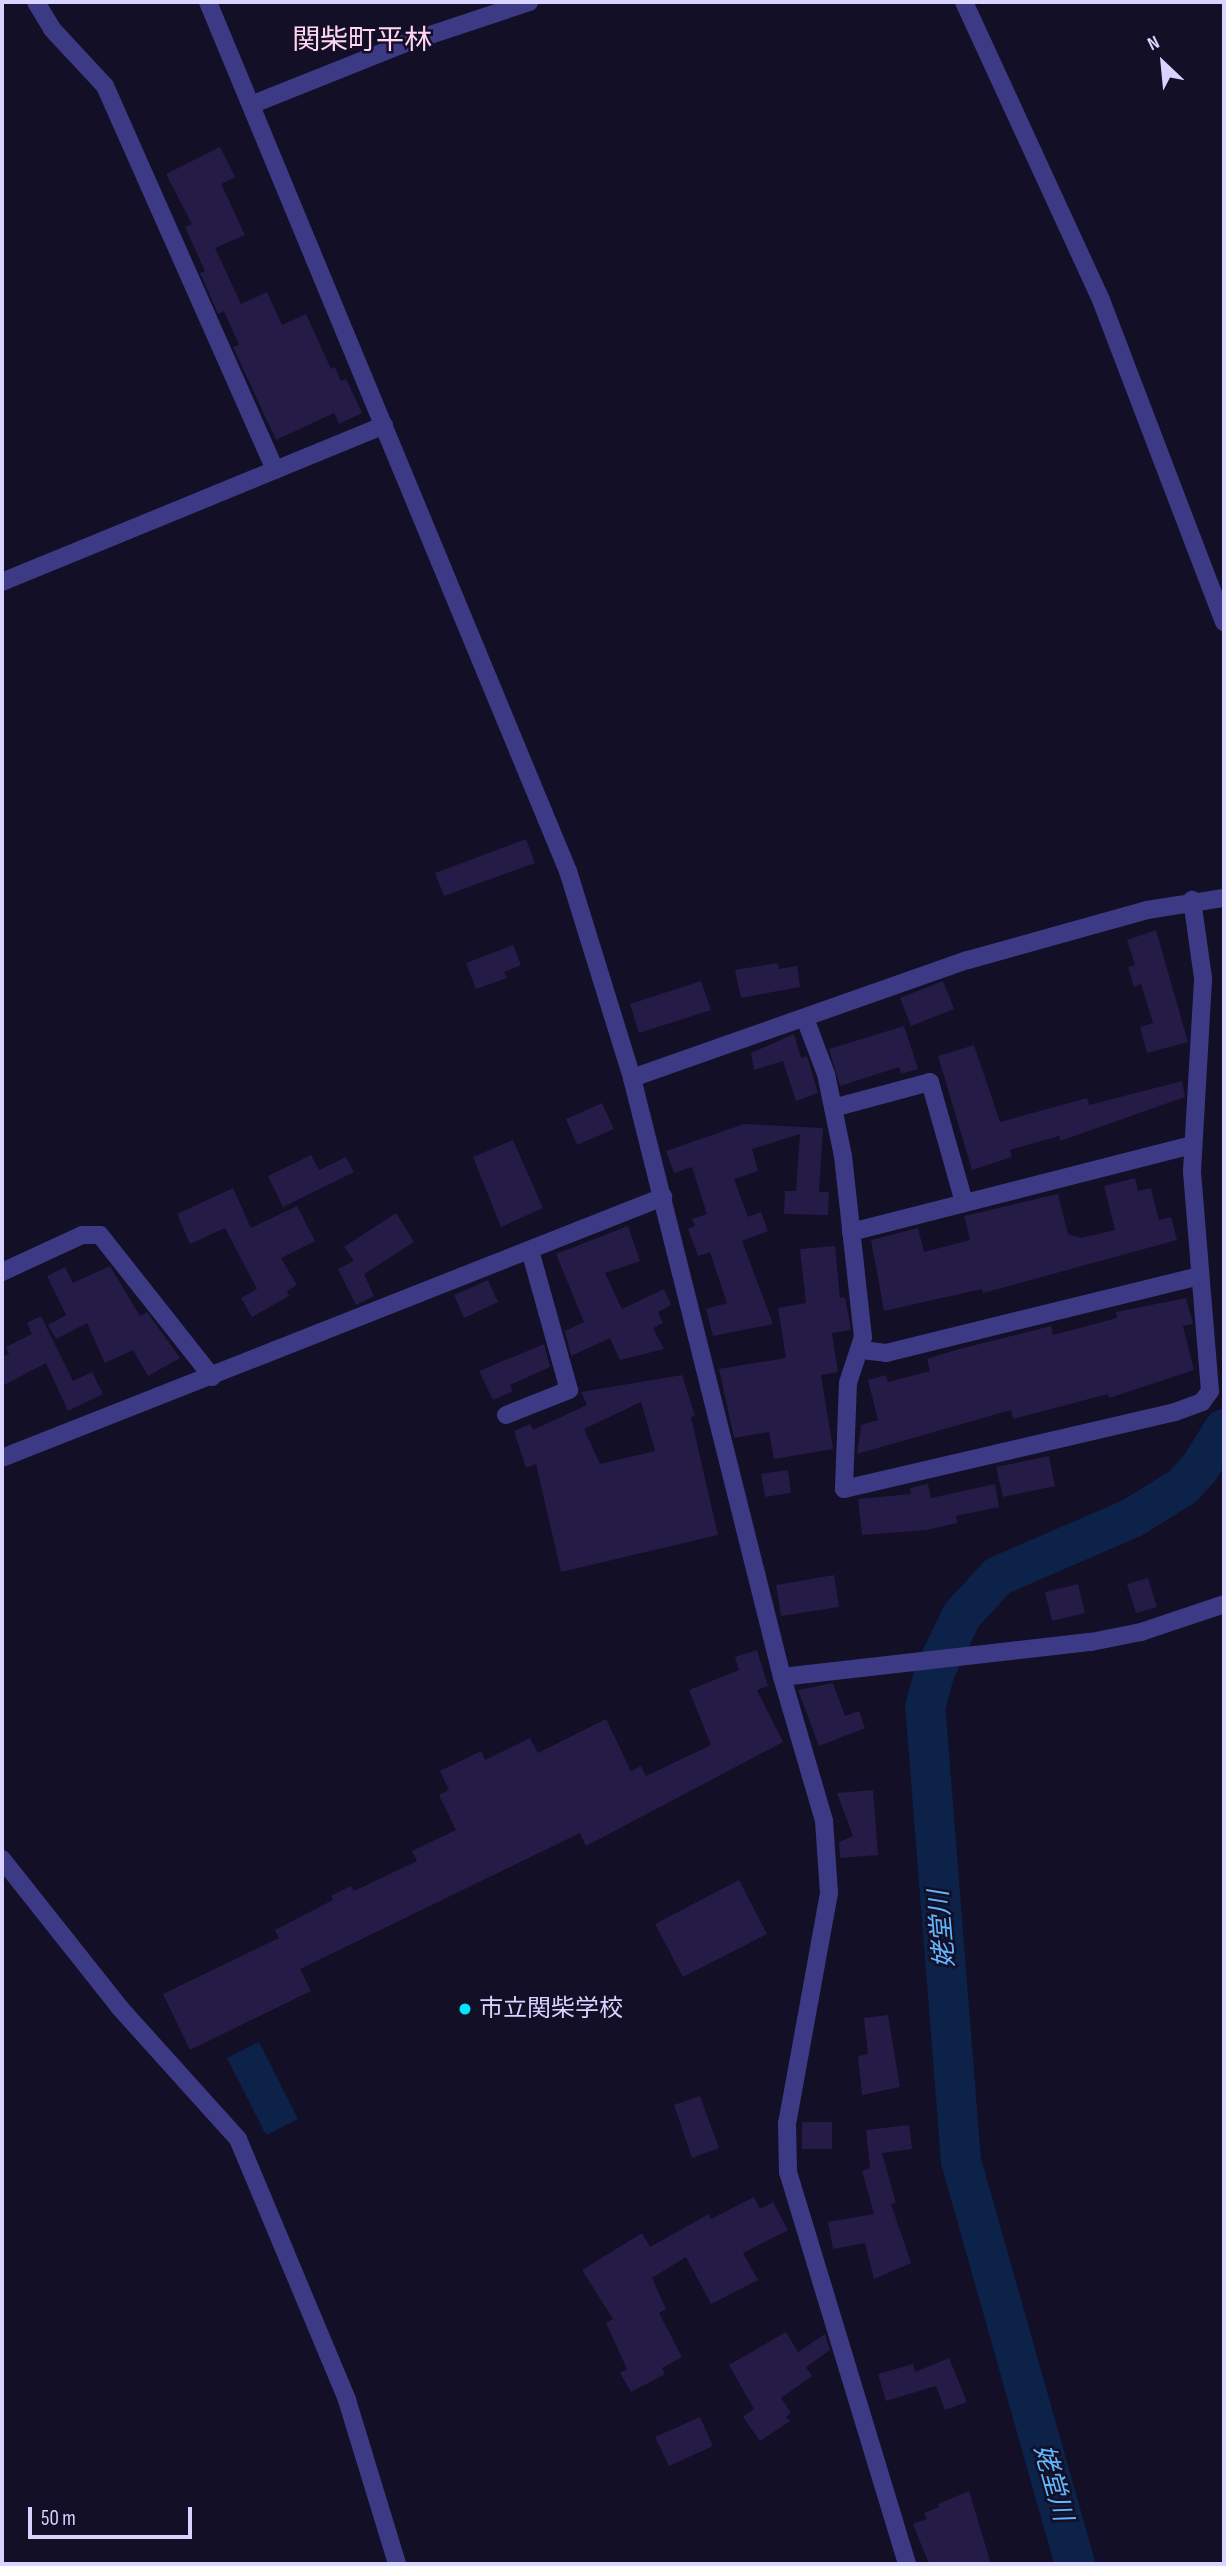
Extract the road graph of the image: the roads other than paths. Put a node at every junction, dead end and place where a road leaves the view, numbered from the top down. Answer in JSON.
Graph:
{"nodes":[{"id":1,"x":36,"y":2,"type":"edge"},
{"id":2,"x":208,"y":2,"type":"edge"},
{"id":3,"x":529,"y":2,"type":"edge"},
{"id":4,"x":964,"y":2,"type":"edge"},
{"id":5,"x":251,"y":105,"type":"junction"},
{"id":6,"x":384,"y":425,"type":"junction"},
{"id":7,"x":275,"y":470,"type":"junction"},
{"id":8,"x":2,"y":582,"type":"edge"},
{"id":9,"x":1224,"y":622,"type":"edge"},
{"id":10,"x":1224,"y":898,"type":"edge"},
{"id":11,"x":1192,"y":900,"type":"junction"},
{"id":12,"x":807,"y":1021,"type":"junction"},
{"id":13,"x":632,"y":1078,"type":"junction"},
{"id":14,"x":833,"y":1108,"type":"junction"},
{"id":15,"x":1193,"y":1145,"type":"junction"},
{"id":16,"x":663,"y":1197,"type":"junction"},
{"id":17,"x":964,"y":1202,"type":"junction"},
{"id":18,"x":851,"y":1232,"type":"junction"},
{"id":19,"x":530,"y":1250,"type":"junction"},
{"id":20,"x":2,"y":1272,"type":"edge"},
{"id":21,"x":1199,"y":1276,"type":"junction"},
{"id":22,"x":862,"y":1350,"type":"junction"},
{"id":23,"x":212,"y":1377,"type":"junction"},
{"id":24,"x":506,"y":1415,"type":"dead end"},
{"id":25,"x":2,"y":1458,"type":"edge"},
{"id":26,"x":1224,"y":1604,"type":"edge"},
{"id":27,"x":782,"y":1677,"type":"junction"},
{"id":28,"x":2,"y":1858,"type":"edge"},
{"id":29,"x":397,"y":2564,"type":"edge"},
{"id":30,"x":907,"y":2564,"type":"edge"}],
"edges":[{"from":1,"to":7,"type":"street"},
{"from":2,"to":5,"type":"street"},
{"from":3,"to":5,"type":"street"},
{"from":4,"to":9,"type":"street"},
{"from":5,"to":6,"type":"street"},
{"from":6,"to":7,"type":"street"},
{"from":6,"to":13,"type":"street"},
{"from":7,"to":8,"type":"street"},
{"from":10,"to":11,"type":"street"},
{"from":11,"to":12,"type":"street"},
{"from":11,"to":15,"type":"street"},
{"from":12,"to":13,"type":"street"},
{"from":12,"to":14,"type":"street"},
{"from":13,"to":16,"type":"street"},
{"from":14,"to":17,"type":"street"},
{"from":14,"to":18,"type":"street"},
{"from":15,"to":17,"type":"street"},
{"from":15,"to":21,"type":"street"},
{"from":16,"to":19,"type":"street"},
{"from":16,"to":27,"type":"street"},
{"from":17,"to":18,"type":"street"},
{"from":18,"to":22,"type":"street"},
{"from":19,"to":23,"type":"street"},
{"from":19,"to":24,"type":"street"},
{"from":20,"to":23,"type":"street"},
{"from":21,"to":22,"type":"street"},
{"from":21,"to":22,"type":"street"},
{"from":23,"to":25,"type":"street"},
{"from":26,"to":27,"type":"street"},
{"from":27,"to":30,"type":"street"},
{"from":28,"to":29,"type":"street"}]}
